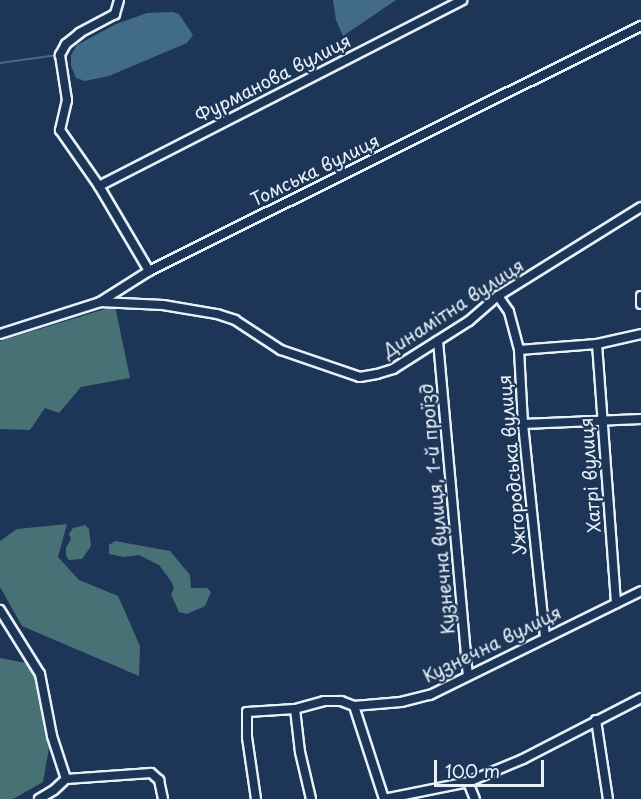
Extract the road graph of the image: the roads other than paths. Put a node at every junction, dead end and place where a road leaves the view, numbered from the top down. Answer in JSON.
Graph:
{"nodes":[{"id":1,"x":119,"y":0,"type":"edge"},
{"id":2,"x":462,"y":0,"type":"edge"},
{"id":3,"x":641,"y":26,"type":"edge"},
{"id":4,"x":99,"y":186,"type":"junction"},
{"id":5,"x":641,"y":207,"type":"edge"},
{"id":6,"x":149,"y":271,"type":"junction"},
{"id":7,"x":498,"y":296,"type":"junction"},
{"id":8,"x":641,"y":296,"type":"edge"},
{"id":9,"x":100,"y":302,"type":"junction"},
{"id":10,"x":641,"y":304,"type":"edge"},
{"id":11,"x":0,"y":334,"type":"edge"},
{"id":12,"x":641,"y":334,"type":"edge"},
{"id":13,"x":438,"y":341,"type":"junction"},
{"id":14,"x":597,"y":344,"type":"junction"},
{"id":15,"x":519,"y":351,"type":"junction"},
{"id":16,"x":641,"y":419,"type":"edge"},
{"id":17,"x":602,"y":420,"type":"junction"},
{"id":18,"x":523,"y":424,"type":"junction"},
{"id":19,"x":641,"y":591,"type":"edge"},
{"id":20,"x":616,"y":603,"type":"junction"},
{"id":21,"x":0,"y":610,"type":"edge"},
{"id":22,"x":544,"y":636,"type":"junction"},
{"id":23,"x":468,"y":675,"type":"junction"},
{"id":24,"x":641,"y":698,"type":"edge"},
{"id":25,"x":354,"y":706,"type":"junction"},
{"id":26,"x":295,"y":709,"type":"junction"},
{"id":27,"x":596,"y":720,"type":"junction"},
{"id":28,"x":66,"y":779,"type":"junction"},
{"id":29,"x":468,"y":782,"type":"junction"},
{"id":30,"x":425,"y":795,"type":"edge"},
{"id":31,"x":39,"y":799,"type":"edge"},
{"id":32,"x":163,"y":799,"type":"edge"},
{"id":33,"x":256,"y":799,"type":"edge"},
{"id":34,"x":311,"y":799,"type":"edge"},
{"id":35,"x":384,"y":799,"type":"edge"},
{"id":36,"x":475,"y":799,"type":"edge"},
{"id":37,"x":608,"y":799,"type":"edge"}],
"edges":[{"from":1,"to":4,"type":"street"},
{"from":2,"to":4,"type":"street","name":"Фурманова вулиця"},
{"from":3,"to":6,"type":"street","name":"Томська вулиця"},
{"from":4,"to":6,"type":"street"},
{"from":5,"to":7,"type":"street","name":"Динамітна вулиця"},
{"from":6,"to":9,"type":"street","name":"Томська вулиця"},
{"from":7,"to":13,"type":"street","name":"Динамітна вулиця"},
{"from":7,"to":15,"type":"street","name":"Ужгородська вулиця"},
{"from":8,"to":10,"type":"street"},
{"from":9,"to":11,"type":"street","name":"Томська вулиця"},
{"from":9,"to":13,"type":"street","name":"Динамітна вулиця"},
{"from":12,"to":14,"type":"street"},
{"from":13,"to":23,"type":"street","name":"Кузнечна вулиця, 1-й проїзд"},
{"from":14,"to":15,"type":"street"},
{"from":14,"to":17,"type":"street","name":"Хатрі вулиця"},
{"from":15,"to":18,"type":"street","name":"Ужгородська вулиця"},
{"from":16,"to":17,"type":"street"},
{"from":17,"to":18,"type":"street"},
{"from":17,"to":20,"type":"street","name":"Хатрі вулиця"},
{"from":18,"to":22,"type":"street","name":"Ужгородська вулиця"},
{"from":19,"to":20,"type":"street","name":"Кузнечна вулиця"},
{"from":20,"to":22,"type":"street","name":"Кузнечна вулиця"},
{"from":21,"to":28,"type":"street"},
{"from":22,"to":23,"type":"street","name":"Кузнечна вулиця"},
{"from":23,"to":25,"type":"street","name":"Кузнечна вулиця"},
{"from":24,"to":27,"type":"street"},
{"from":25,"to":26,"type":"street","name":"Кузнечна вулиця"},
{"from":25,"to":35,"type":"street"},
{"from":26,"to":33,"type":"street","name":"Кузнечна вулиця"},
{"from":26,"to":34,"type":"street"},
{"from":27,"to":29,"type":"street"},
{"from":27,"to":37,"type":"street"},
{"from":28,"to":31,"type":"street"},
{"from":28,"to":32,"type":"street"},
{"from":29,"to":30,"type":"street"},
{"from":29,"to":36,"type":"street"},
{"from":30,"to":35,"type":"street"}]}
